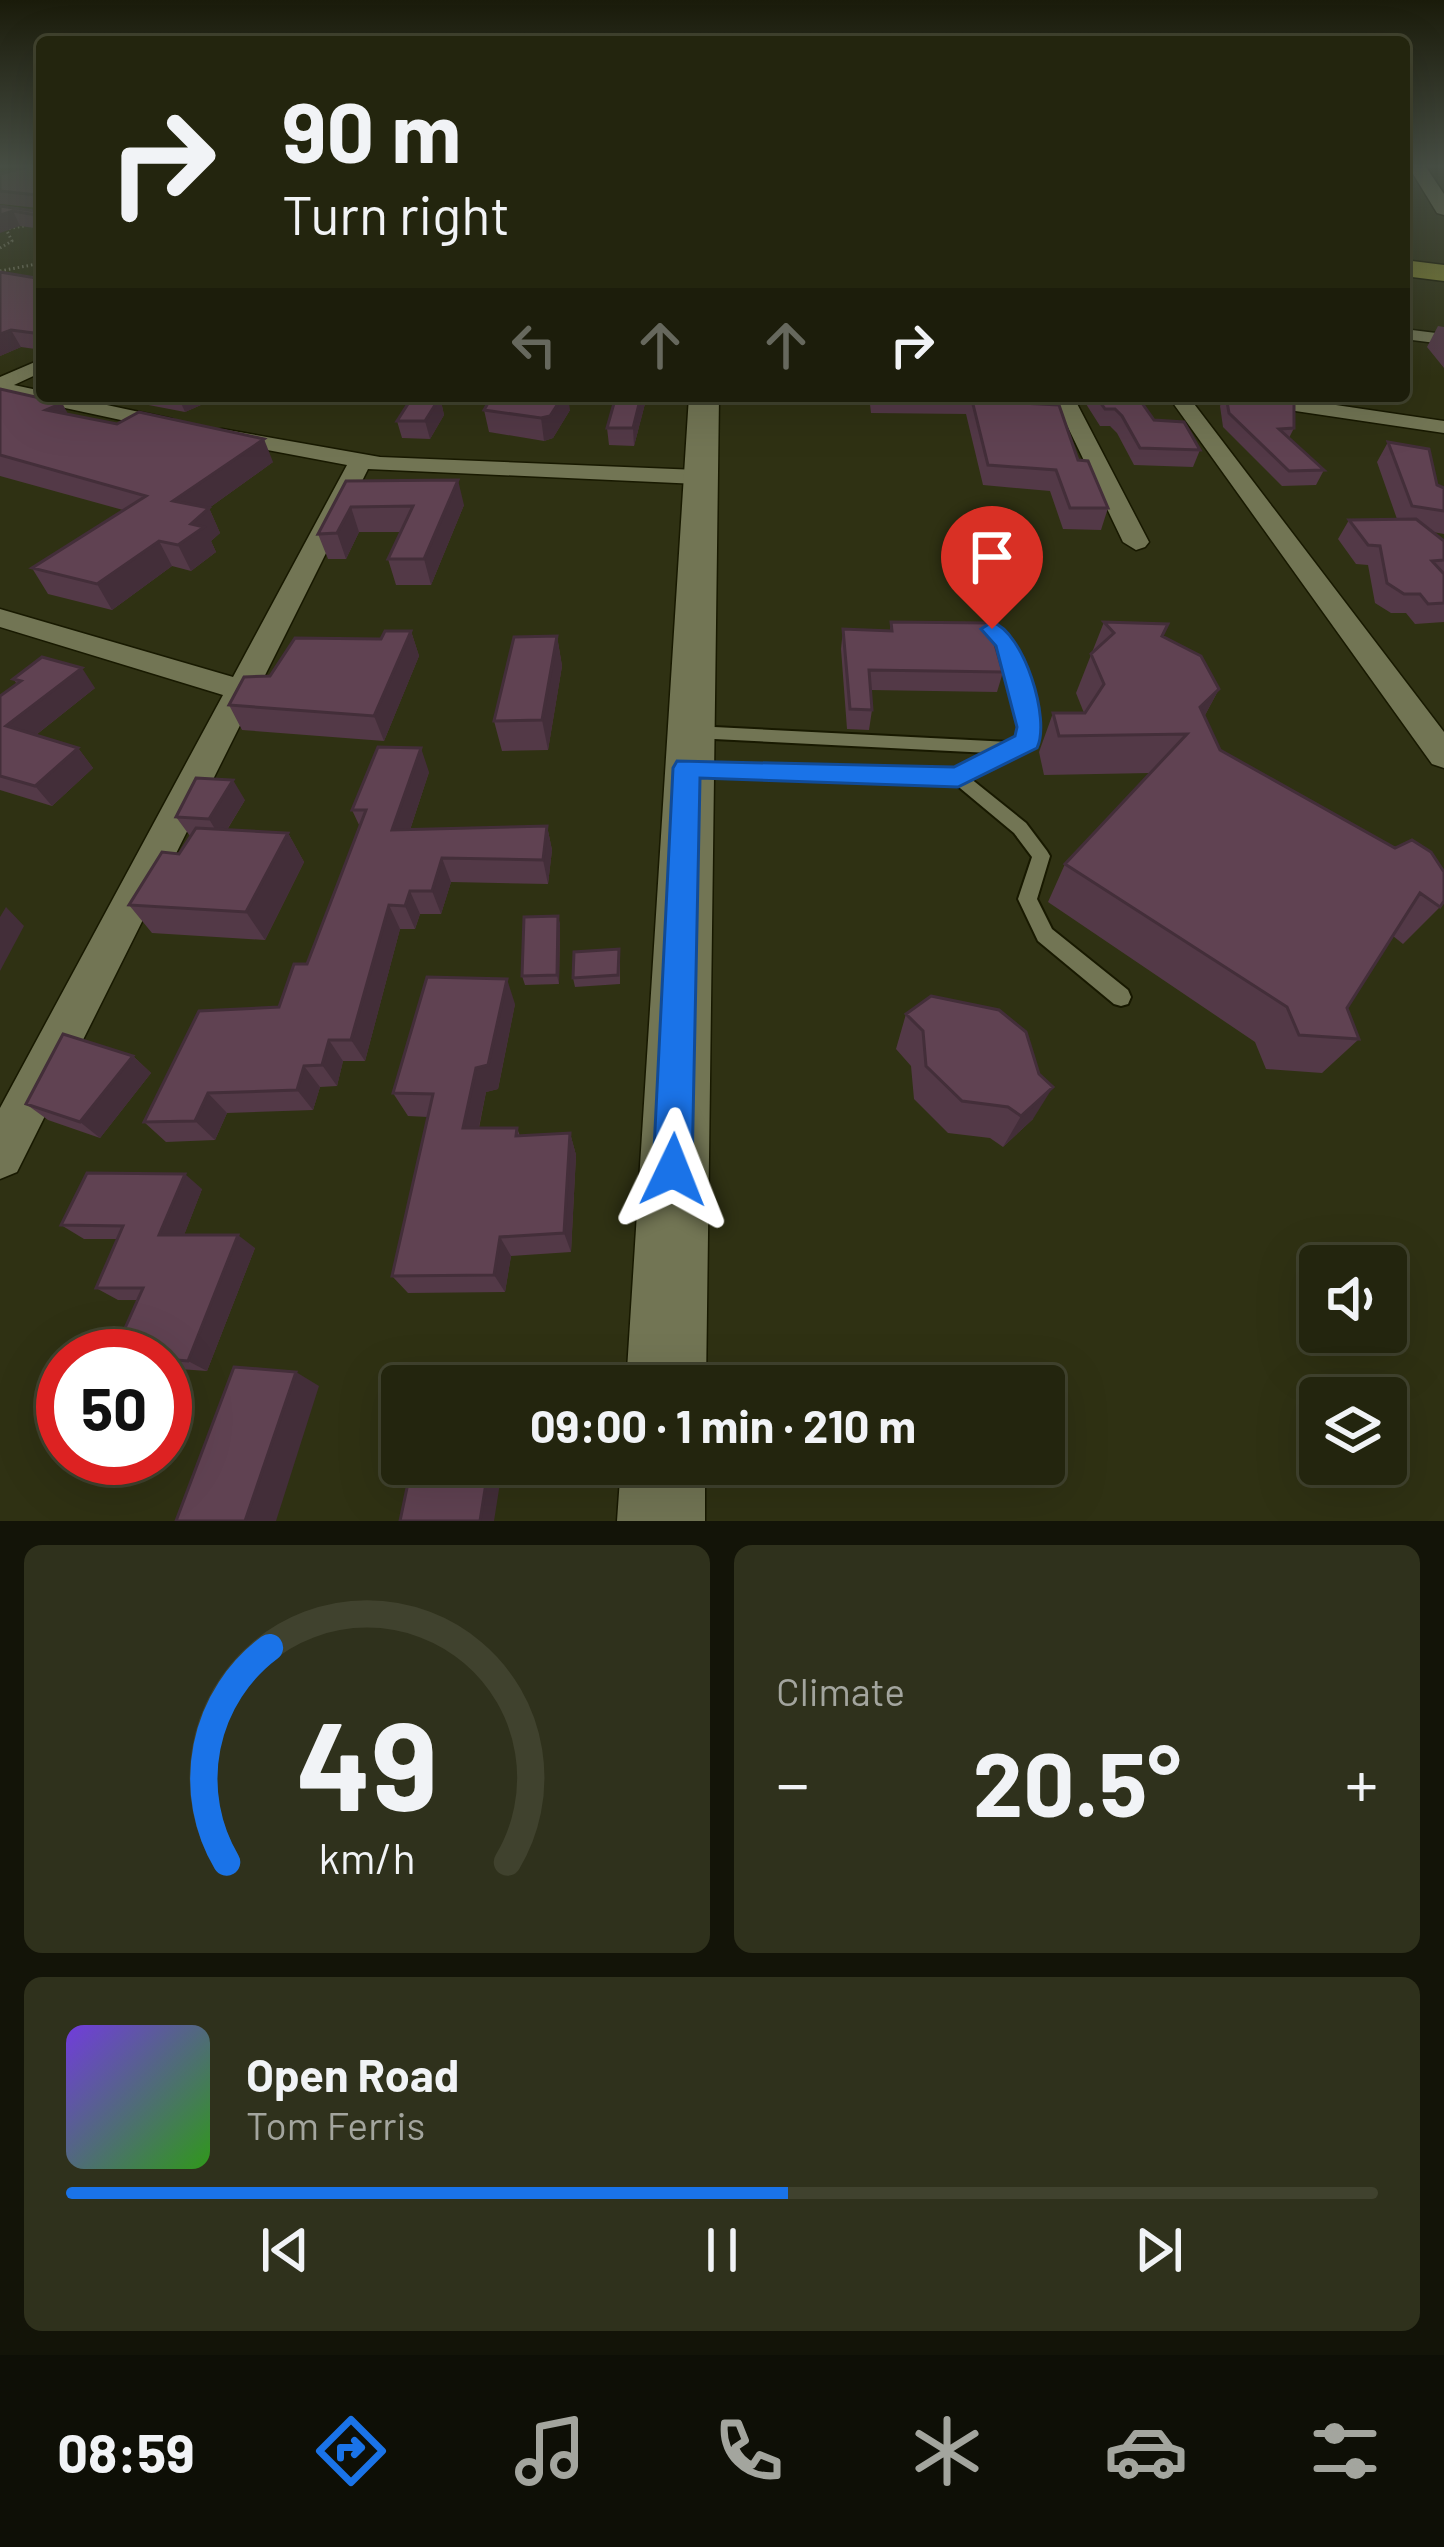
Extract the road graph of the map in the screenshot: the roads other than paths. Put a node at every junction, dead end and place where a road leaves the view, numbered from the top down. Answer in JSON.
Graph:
{"nodes":[{"id":1,"x":1410,"y":270,"type":"edge"},
{"id":2,"x":1444,"y":273,"type":"edge"},
{"id":3,"x":1410,"y":335,"type":"edge"},
{"id":4,"x":1444,"y":339,"type":"edge"},
{"id":5,"x":36,"y":368,"type":"edge"},
{"id":6,"x":0,"y":386,"type":"edge"},
{"id":7,"x":36,"y":393,"type":"edge"},
{"id":8,"x":78,"y":402,"type":"edge"},
{"id":9,"x":704,"y":402,"type":"edge"},
{"id":10,"x":1067,"y":402,"type":"edge"},
{"id":11,"x":1182,"y":402,"type":"edge"},
{"id":12,"x":1275,"y":402,"type":"edge"},
{"id":13,"x":1444,"y":427,"type":"edge"},
{"id":14,"x":361,"y":460,"type":"junction"},
{"id":15,"x":698,"y":477,"type":"junction"},
{"id":16,"x":1136,"y":542,"type":"dead end"},
{"id":17,"x":0,"y":618,"type":"edge"},
{"id":18,"x":950,"y":629,"type":"edge"},
{"id":19,"x":242,"y":690,"type":"junction"},
{"id":20,"x":1012,"y":748,"type":"junction"},
{"id":21,"x":688,"y":750,"type":"junction"},
{"id":22,"x":1444,"y":756,"type":"edge"},
{"id":23,"x":958,"y":777,"type":"junction"},
{"id":24,"x":1121,"y":997,"type":"dead end"},
{"id":25,"x":0,"y":1155,"type":"edge"},
{"id":26,"x":667,"y":1365,"type":"edge"},
{"id":27,"x":662,"y":1485,"type":"edge"},
{"id":28,"x":661,"y":1521,"type":"edge"}],
"edges":[{"from":1,"to":2,"type":"main road"},
{"from":3,"to":4,"type":"street"},
{"from":5,"to":6,"type":"street"},
{"from":6,"to":7,"type":"street"},
{"from":8,"to":14,"type":"street"},
{"from":9,"to":15,"type":"main road"},
{"from":10,"to":16,"type":"street"},
{"from":11,"to":22,"type":"street"},
{"from":12,"to":13,"type":"street"},
{"from":14,"to":15,"type":"street"},
{"from":14,"to":19,"type":"street"},
{"from":15,"to":21,"type":"main road"},
{"from":17,"to":19,"type":"street"},
{"from":18,"to":20,"type":"lane"},
{"from":19,"to":25,"type":"street"},
{"from":20,"to":21,"type":"lane"},
{"from":20,"to":23,"type":"lane"},
{"from":21,"to":23,"type":"lane"},
{"from":21,"to":26,"type":"main road"},
{"from":23,"to":24,"type":"lane"},
{"from":27,"to":28,"type":"main road"}]}
